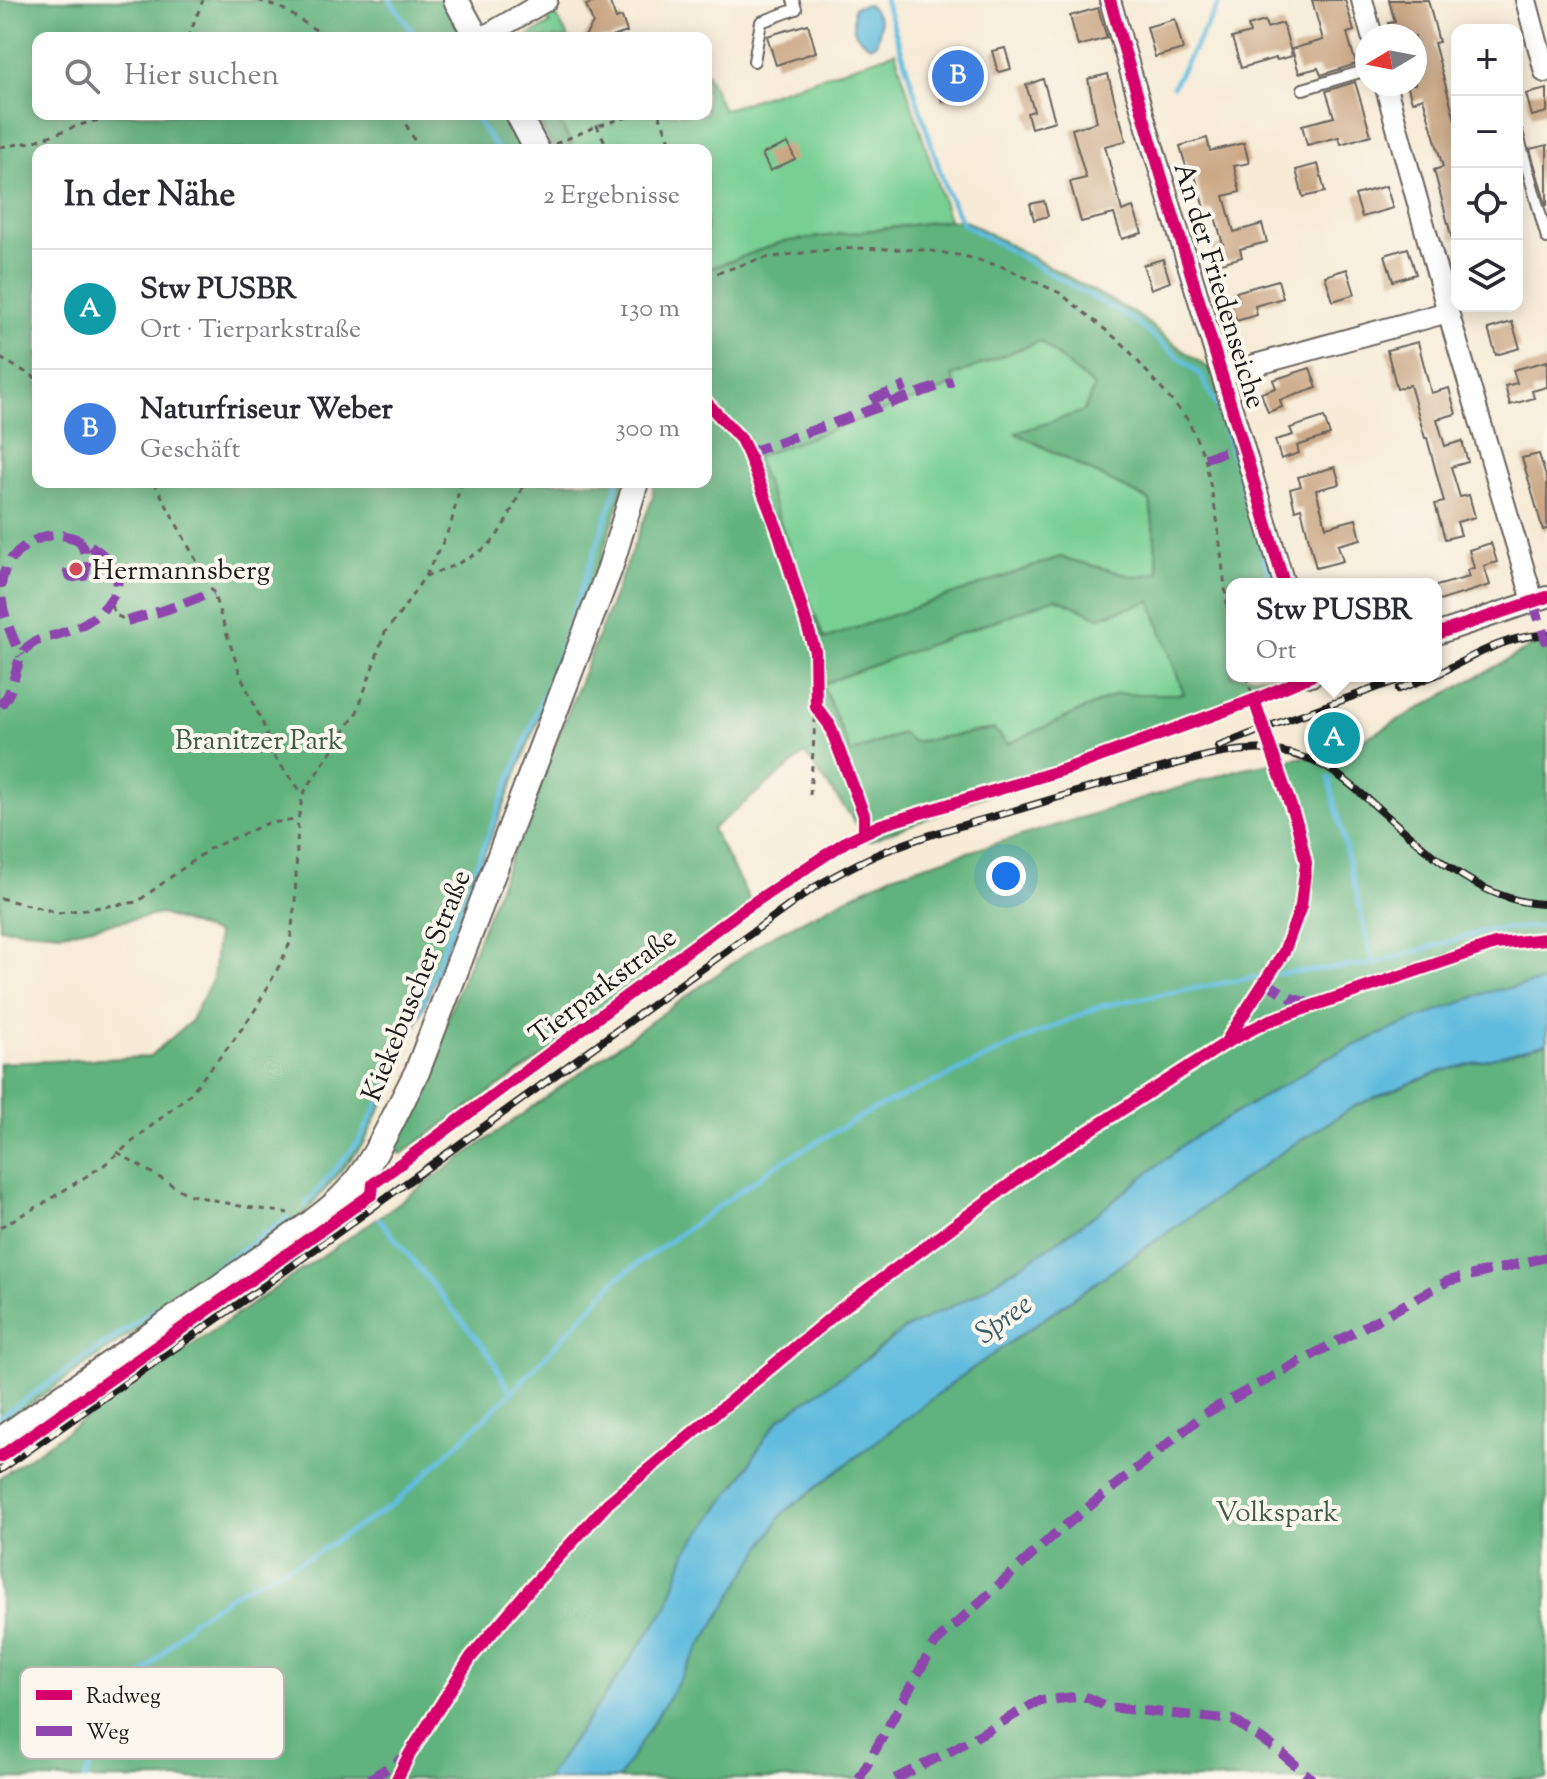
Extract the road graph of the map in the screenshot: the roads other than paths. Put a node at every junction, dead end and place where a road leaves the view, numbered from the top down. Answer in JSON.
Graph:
{"nodes":[{"id":1,"x":456,"y":0,"type":"edge"},
{"id":2,"x":547,"y":0,"type":"edge"},
{"id":3,"x":793,"y":0,"type":"edge"},
{"id":4,"x":1110,"y":0,"type":"edge"},
{"id":5,"x":1362,"y":0,"type":"edge"},
{"id":6,"x":1526,"y":0,"type":"edge"},
{"id":7,"x":1369,"y":24,"type":"edge"},
{"id":8,"x":475,"y":32,"type":"edge"},
{"id":9,"x":490,"y":32,"type":"edge"},
{"id":10,"x":754,"y":61,"type":"dead end"},
{"id":11,"x":1545,"y":72,"type":"edge"},
{"id":12,"x":1355,"y":74,"type":"edge"},
{"id":13,"x":1303,"y":89,"type":"dead end"},
{"id":14,"x":1388,"y":96,"type":"edge"},
{"id":15,"x":521,"y":120,"type":"edge"},
{"id":16,"x":534,"y":144,"type":"edge"},
{"id":17,"x":1523,"y":153,"type":"edge"},
{"id":18,"x":1547,"y":238,"type":"edge"},
{"id":19,"x":1448,"y":312,"type":"junction"},
{"id":20,"x":1222,"y":374,"type":"junction"},
{"id":21,"x":634,"y":488,"type":"edge"},
{"id":22,"x":1282,"y":578,"type":"edge"},
{"id":23,"x":1540,"y":599,"type":"edge"},
{"id":24,"x":1442,"y":632,"type":"edge"},
{"id":25,"x":864,"y":832,"type":"dead end"},
{"id":26,"x":342,"y":1198,"type":"junction"},
{"id":27,"x":0,"y":1440,"type":"edge"}],
"edges":[{"from":1,"to":8,"type":"street"},
{"from":2,"to":9,"type":"street"},
{"from":3,"to":10,"type":"lane"},
{"from":4,"to":20,"type":"street","name":"An der Friedenseiche"},
{"from":5,"to":7,"type":"street"},
{"from":6,"to":11,"type":"street"},
{"from":12,"to":13,"type":"lane"},
{"from":14,"to":19,"type":"street"},
{"from":15,"to":16,"type":"street"},
{"from":17,"to":18,"type":"lane"},
{"from":19,"to":20,"type":"street","name":"An der Friedenseiche"},
{"from":19,"to":23,"type":"street"},
{"from":20,"to":22,"type":"street","name":"An der Friedenseiche"},
{"from":21,"to":26,"type":"street","name":"Kiekebuscher Straße"},
{"from":23,"to":24,"type":"street"},
{"from":25,"to":26,"type":"lane","name":"Tierparkstraße"},
{"from":26,"to":27,"type":"street","name":"Kiekebuscher Straße"}]}
